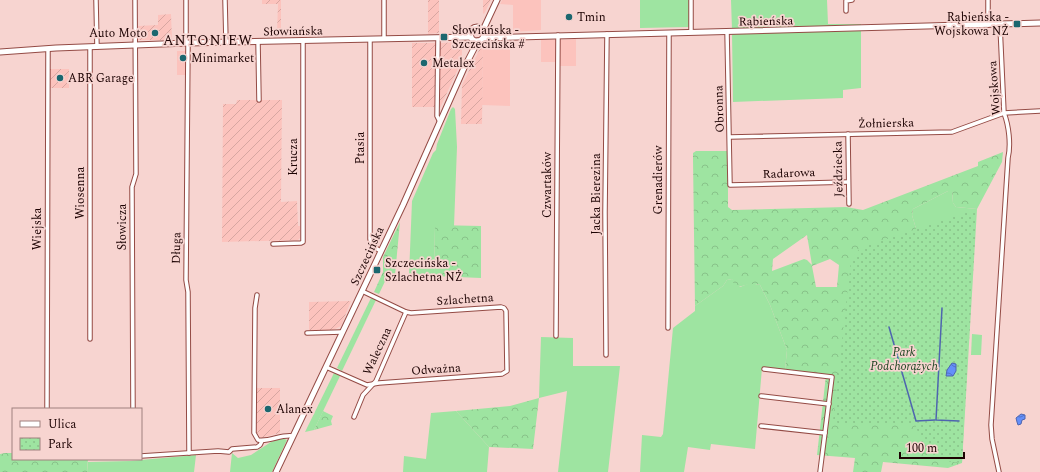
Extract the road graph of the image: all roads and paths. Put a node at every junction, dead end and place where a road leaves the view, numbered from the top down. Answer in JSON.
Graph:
{"nodes":[{"id":1,"x":96,"y":0,"type":"edge"},
{"id":2,"x":135,"y":0,"type":"edge"},
{"id":3,"x":186,"y":0,"type":"edge"},
{"id":4,"x":226,"y":0,"type":"edge"},
{"id":5,"x":384,"y":0,"type":"edge"},
{"id":6,"x":497,"y":0,"type":"edge"},
{"id":7,"x":691,"y":0,"type":"edge"},
{"id":8,"x":852,"y":0,"type":"edge"},
{"id":9,"x":988,"y":0,"type":"edge"},
{"id":10,"x":846,"y":12,"type":"dead end"},
{"id":11,"x":1040,"y":23,"type":"edge"},
{"id":12,"x":988,"y":25,"type":"junction"},
{"id":13,"x":1000,"y":25,"type":"junction"},
{"id":14,"x":727,"y":31,"type":"junction"},
{"id":15,"x":482,"y":32,"type":"junction"},
{"id":16,"x":691,"y":32,"type":"junction"},
{"id":17,"x":668,"y":33,"type":"junction"},
{"id":18,"x":607,"y":34,"type":"junction"},
{"id":19,"x":558,"y":35,"type":"junction"},
{"id":20,"x":438,"y":38,"type":"junction"},
{"id":21,"x":472,"y":38,"type":"junction"},
{"id":22,"x":370,"y":39,"type":"junction"},
{"id":23,"x":384,"y":39,"type":"junction"},
{"id":24,"x":303,"y":41,"type":"junction"},
{"id":25,"x":226,"y":42,"type":"junction"},
{"id":26,"x":258,"y":42,"type":"junction"},
{"id":27,"x":187,"y":43,"type":"junction"},
{"id":28,"x":135,"y":45,"type":"junction"},
{"id":29,"x":90,"y":47,"type":"junction"},
{"id":30,"x":96,"y":47,"type":"junction"},
{"id":31,"x":48,"y":49,"type":"junction"},
{"id":32,"x":0,"y":52,"type":"edge"},
{"id":33,"x":259,"y":100,"type":"dead end"},
{"id":34,"x":1040,"y":111,"type":"edge"},
{"id":35,"x":1004,"y":113,"type":"junction"},
{"id":36,"x":440,"y":122,"type":"junction"},
{"id":37,"x":848,"y":134,"type":"junction"},
{"id":38,"x":730,"y":137,"type":"junction"},
{"id":39,"x":848,"y":182,"type":"junction"},
{"id":40,"x":730,"y":185,"type":"joint"},
{"id":41,"x":849,"y":204,"type":"dead end"},
{"id":42,"x":273,"y":244,"type":"dead end"},
{"id":43,"x":381,"y":251,"type":"junction"},
{"id":44,"x":362,"y":291,"type":"junction"},
{"id":45,"x":256,"y":294,"type":"dead end"},
{"id":46,"x":406,"y":312,"type":"junction"},
{"id":47,"x":668,"y":328,"type":"dead end"},
{"id":48,"x":342,"y":332,"type":"junction"},
{"id":49,"x":307,"y":333,"type":"dead end"},
{"id":50,"x":556,"y":336,"type":"dead end"},
{"id":51,"x":90,"y":339,"type":"dead end"},
{"id":52,"x":606,"y":355,"type":"dead end"},
{"id":53,"x":326,"y":367,"type":"junction"},
{"id":54,"x":764,"y":369,"type":"dead end"},
{"id":55,"x":502,"y":374,"type":"joint"},
{"id":56,"x":372,"y":385,"type":"junction"},
{"id":57,"x":761,"y":396,"type":"dead end"},
{"id":58,"x":829,"y":404,"type":"junction"},
{"id":59,"x":47,"y":408,"type":"edge"},
{"id":60,"x":133,"y":408,"type":"edge"},
{"id":61,"x":354,"y":418,"type":"dead end"},
{"id":62,"x":762,"y":426,"type":"dead end"},
{"id":63,"x":825,"y":433,"type":"junction"},
{"id":64,"x":293,"y":436,"type":"junction"},
{"id":65,"x":262,"y":441,"type":"junction"},
{"id":66,"x":189,"y":453,"type":"junction"},
{"id":67,"x":142,"y":456,"type":"edge"},
{"id":68,"x":276,"y":472,"type":"edge"},
{"id":69,"x":820,"y":472,"type":"edge"},
{"id":70,"x":999,"y":472,"type":"edge"}],
"edges":[{"from":1,"to":30,"type":"street"},
{"from":2,"to":28,"type":"street","name":"Słowicza"},
{"from":3,"to":27,"type":"street","name":"Długa"},
{"from":4,"to":25,"type":"street"},
{"from":5,"to":23,"type":"street"},
{"from":6,"to":15,"type":"street"},
{"from":7,"to":16,"type":"street"},
{"from":8,"to":10,"type":"street"},
{"from":9,"to":12,"type":"street"},
{"from":11,"to":13,"type":"street","name":"Rąbieńska"},
{"from":12,"to":13,"type":"street","name":"Rąbieńska"},
{"from":12,"to":14,"type":"street","name":"Rąbieńska"},
{"from":13,"to":35,"type":"street","name":"Wojskowa"},
{"from":14,"to":16,"type":"street","name":"Rąbieńska"},
{"from":14,"to":38,"type":"street","name":"Obronna"},
{"from":15,"to":19,"type":"street","name":"Rąbieńska"},
{"from":15,"to":21,"type":"street"},
{"from":15,"to":21,"type":"street"},
{"from":16,"to":17,"type":"street","name":"Rąbieńska"},
{"from":17,"to":18,"type":"street","name":"Rąbieńska"},
{"from":17,"to":47,"type":"street","name":"Grenadierów"},
{"from":18,"to":19,"type":"street","name":"Rąbieńska"},
{"from":18,"to":52,"type":"street","name":"Jacka Bierezina"},
{"from":19,"to":50,"type":"street","name":"Czwartaków"},
{"from":20,"to":21,"type":"street","name":"Słowiańska"},
{"from":20,"to":23,"type":"street","name":"Słowiańska"},
{"from":20,"to":36,"type":"street"},
{"from":21,"to":36,"type":"street","name":"Szczecińska"},
{"from":22,"to":23,"type":"street","name":"Słowiańska"},
{"from":22,"to":24,"type":"street","name":"Słowiańska"},
{"from":22,"to":43,"type":"street","name":"Ptasia"},
{"from":24,"to":26,"type":"street","name":"Słowiańska"},
{"from":24,"to":42,"type":"street","name":"Krucza"},
{"from":25,"to":26,"type":"street","name":"Słowiańska"},
{"from":25,"to":27,"type":"street","name":"Słowiańska"},
{"from":26,"to":33,"type":"street"},
{"from":27,"to":28,"type":"street","name":"Słowiańska"},
{"from":27,"to":66,"type":"street","name":"Długa"},
{"from":28,"to":30,"type":"street","name":"Słowiańska"},
{"from":28,"to":60,"type":"street","name":"Słowicza"},
{"from":29,"to":30,"type":"street","name":"Słowiańska"},
{"from":29,"to":31,"type":"street","name":"Słowiańska"},
{"from":29,"to":51,"type":"street","name":"Wiosenna"},
{"from":31,"to":32,"type":"street","name":"Słowiańska"},
{"from":31,"to":59,"type":"street","name":"Wiejska"},
{"from":34,"to":35,"type":"street","name":"Żołnierska"},
{"from":35,"to":37,"type":"street","name":"Żołnierska"},
{"from":35,"to":70,"type":"street","name":"Wojskowa"},
{"from":36,"to":43,"type":"street","name":"Szczecińska"},
{"from":37,"to":38,"type":"street","name":"Żołnierska"},
{"from":37,"to":39,"type":"street","name":"Jeździecka"},
{"from":38,"to":40,"type":"street","name":"Obronna"},
{"from":39,"to":40,"type":"street","name":"Radarowa"},
{"from":39,"to":41,"type":"street","name":"Jeździecka"},
{"from":43,"to":44,"type":"street","name":"Szczecińska"},
{"from":44,"to":46,"type":"street","name":"Szlachetna"},
{"from":44,"to":48,"type":"street","name":"Szczecińska"},
{"from":45,"to":65,"type":"street"},
{"from":46,"to":55,"type":"street","name":"Szlachetna"},
{"from":46,"to":56,"type":"street","name":"Waleczna"},
{"from":48,"to":49,"type":"street"},
{"from":48,"to":53,"type":"street","name":"Szczecińska"},
{"from":53,"to":56,"type":"street"},
{"from":53,"to":64,"type":"street","name":"Szczecińska"},
{"from":54,"to":58,"type":"street"},
{"from":55,"to":56,"type":"street","name":"Odważna"},
{"from":56,"to":61,"type":"street","name":"Waleczna"},
{"from":57,"to":58,"type":"street"},
{"from":58,"to":63,"type":"street"},
{"from":62,"to":63,"type":"street"},
{"from":63,"to":69,"type":"street"},
{"from":64,"to":65,"type":"street"},
{"from":64,"to":68,"type":"street","name":"Szczecińska"},
{"from":65,"to":66,"type":"street"},
{"from":66,"to":67,"type":"street"}]}
